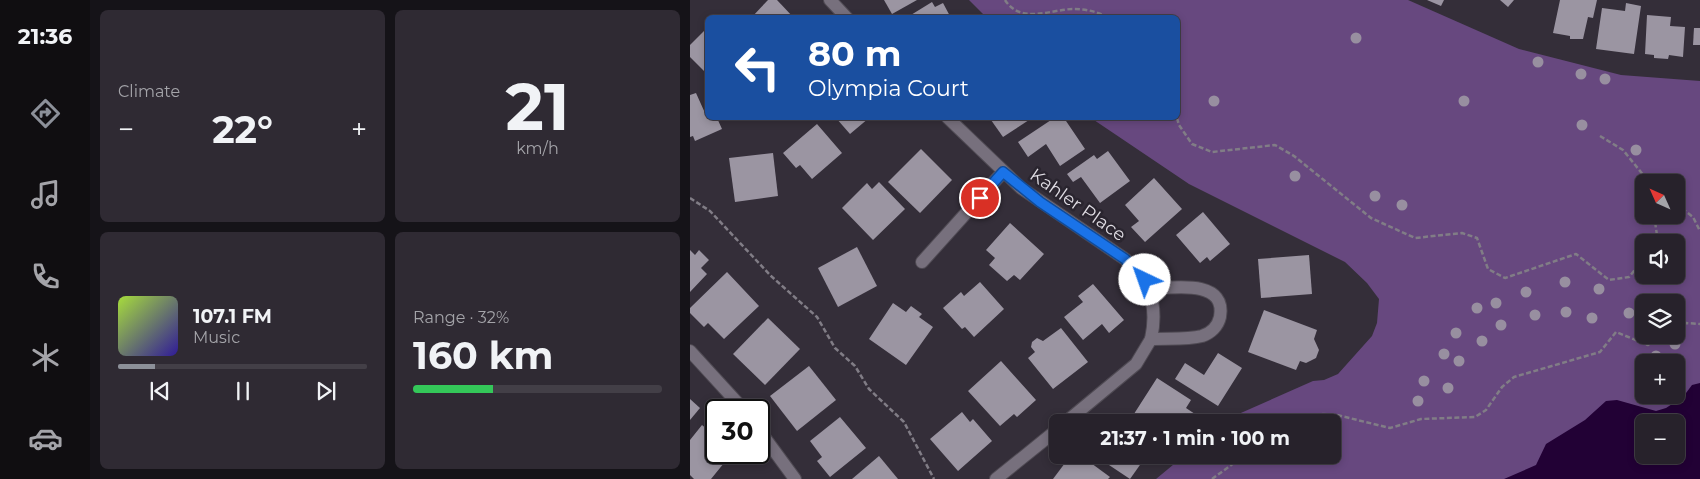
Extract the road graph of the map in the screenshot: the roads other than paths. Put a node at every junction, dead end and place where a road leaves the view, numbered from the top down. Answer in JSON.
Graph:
{"nodes":[{"id":1,"x":830,"y":0,"type":"edge"},
{"id":2,"x":844,"y":15,"type":"edge"},
{"id":3,"x":950,"y":120,"type":"edge"},
{"id":4,"x":1003,"y":172,"type":"junction"},
{"id":5,"x":922,"y":262,"type":"dead end"},
{"id":6,"x":1149,"y":289,"type":"junction"},
{"id":7,"x":1151,"y":339,"type":"junction"},
{"id":8,"x":690,"y":351,"type":"edge"},
{"id":9,"x":734,"y":399,"type":"edge"},
{"id":10,"x":1076,"y":414,"type":"edge"},
{"id":11,"x":1049,"y":436,"type":"edge"},
{"id":12,"x":770,"y":445,"type":"edge"},
{"id":13,"x":794,"y":479,"type":"edge"},
{"id":14,"x":996,"y":479,"type":"edge"}],
"edges":[{"from":1,"to":2,"type":"street"},
{"from":3,"to":4,"type":"street","name":"Kahler Place"},
{"from":4,"to":5,"type":"street"},
{"from":4,"to":6,"type":"street","name":"Kahler Place"},
{"from":6,"to":7,"type":"street"},
{"from":6,"to":7,"type":"street"},
{"from":7,"to":10,"type":"street"},
{"from":8,"to":9,"type":"street"},
{"from":11,"to":14,"type":"street"},
{"from":12,"to":13,"type":"street"}]}
